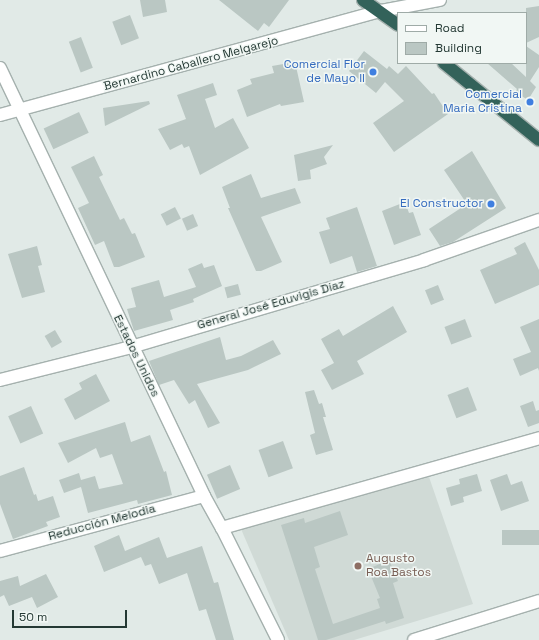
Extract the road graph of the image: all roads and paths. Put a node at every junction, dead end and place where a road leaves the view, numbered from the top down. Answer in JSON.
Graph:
{"nodes":[{"id":1,"x":363,"y":0,"type":"edge"},
{"id":2,"x":371,"y":0,"type":"edge"},
{"id":3,"x":440,"y":0,"type":"edge"},
{"id":4,"x":381,"y":12,"type":"junction"},
{"id":5,"x":397,"y":24,"type":"edge"},
{"id":6,"x":445,"y":64,"type":"edge"},
{"id":7,"x":0,"y":68,"type":"edge"},
{"id":8,"x":21,"y":110,"type":"junction"},
{"id":9,"x":0,"y":115,"type":"edge"},
{"id":10,"x":539,"y":140,"type":"edge"},
{"id":11,"x":539,"y":220,"type":"edge"},
{"id":12,"x":131,"y":346,"type":"junction"},
{"id":13,"x":0,"y":380,"type":"edge"},
{"id":14,"x":539,"y":438,"type":"edge"},
{"id":15,"x":204,"y":496,"type":"junction"},
{"id":16,"x":222,"y":528,"type":"junction"},
{"id":17,"x":0,"y":551,"type":"edge"},
{"id":18,"x":539,"y":601,"type":"edge"},
{"id":19,"x":438,"y":636,"type":"edge"},
{"id":20,"x":278,"y":640,"type":"edge"},
{"id":21,"x":414,"y":640,"type":"edge"}],
"edges":[{"from":1,"to":4,"type":"highway"},
{"from":2,"to":4,"type":"highway"},
{"from":3,"to":4,"type":"street","name":"Bernardino Caballero Melgarejo"},
{"from":4,"to":5,"type":"highway"},
{"from":4,"to":8,"type":"street","name":"Bernardino Caballero Melgarejo"},
{"from":6,"to":10,"type":"highway"},
{"from":7,"to":8,"type":"street","name":"Estados Unidos"},
{"from":8,"to":9,"type":"street","name":"Bernardino Caballero Melgarejo"},
{"from":8,"to":12,"type":"street","name":"Estados Unidos"},
{"from":11,"to":12,"type":"street","name":"General José Eduvigis Díaz"},
{"from":12,"to":13,"type":"street","name":"General José Eduvigis Díaz"},
{"from":12,"to":15,"type":"street","name":"Estados Unidos"},
{"from":14,"to":16,"type":"street"},
{"from":15,"to":16,"type":"street","name":"Estados Unidos"},
{"from":15,"to":17,"type":"street","name":"Reducción Melodia"},
{"from":16,"to":20,"type":"street","name":"Estados Unidos"},
{"from":18,"to":19,"type":"street"},
{"from":19,"to":21,"type":"street"}]}
